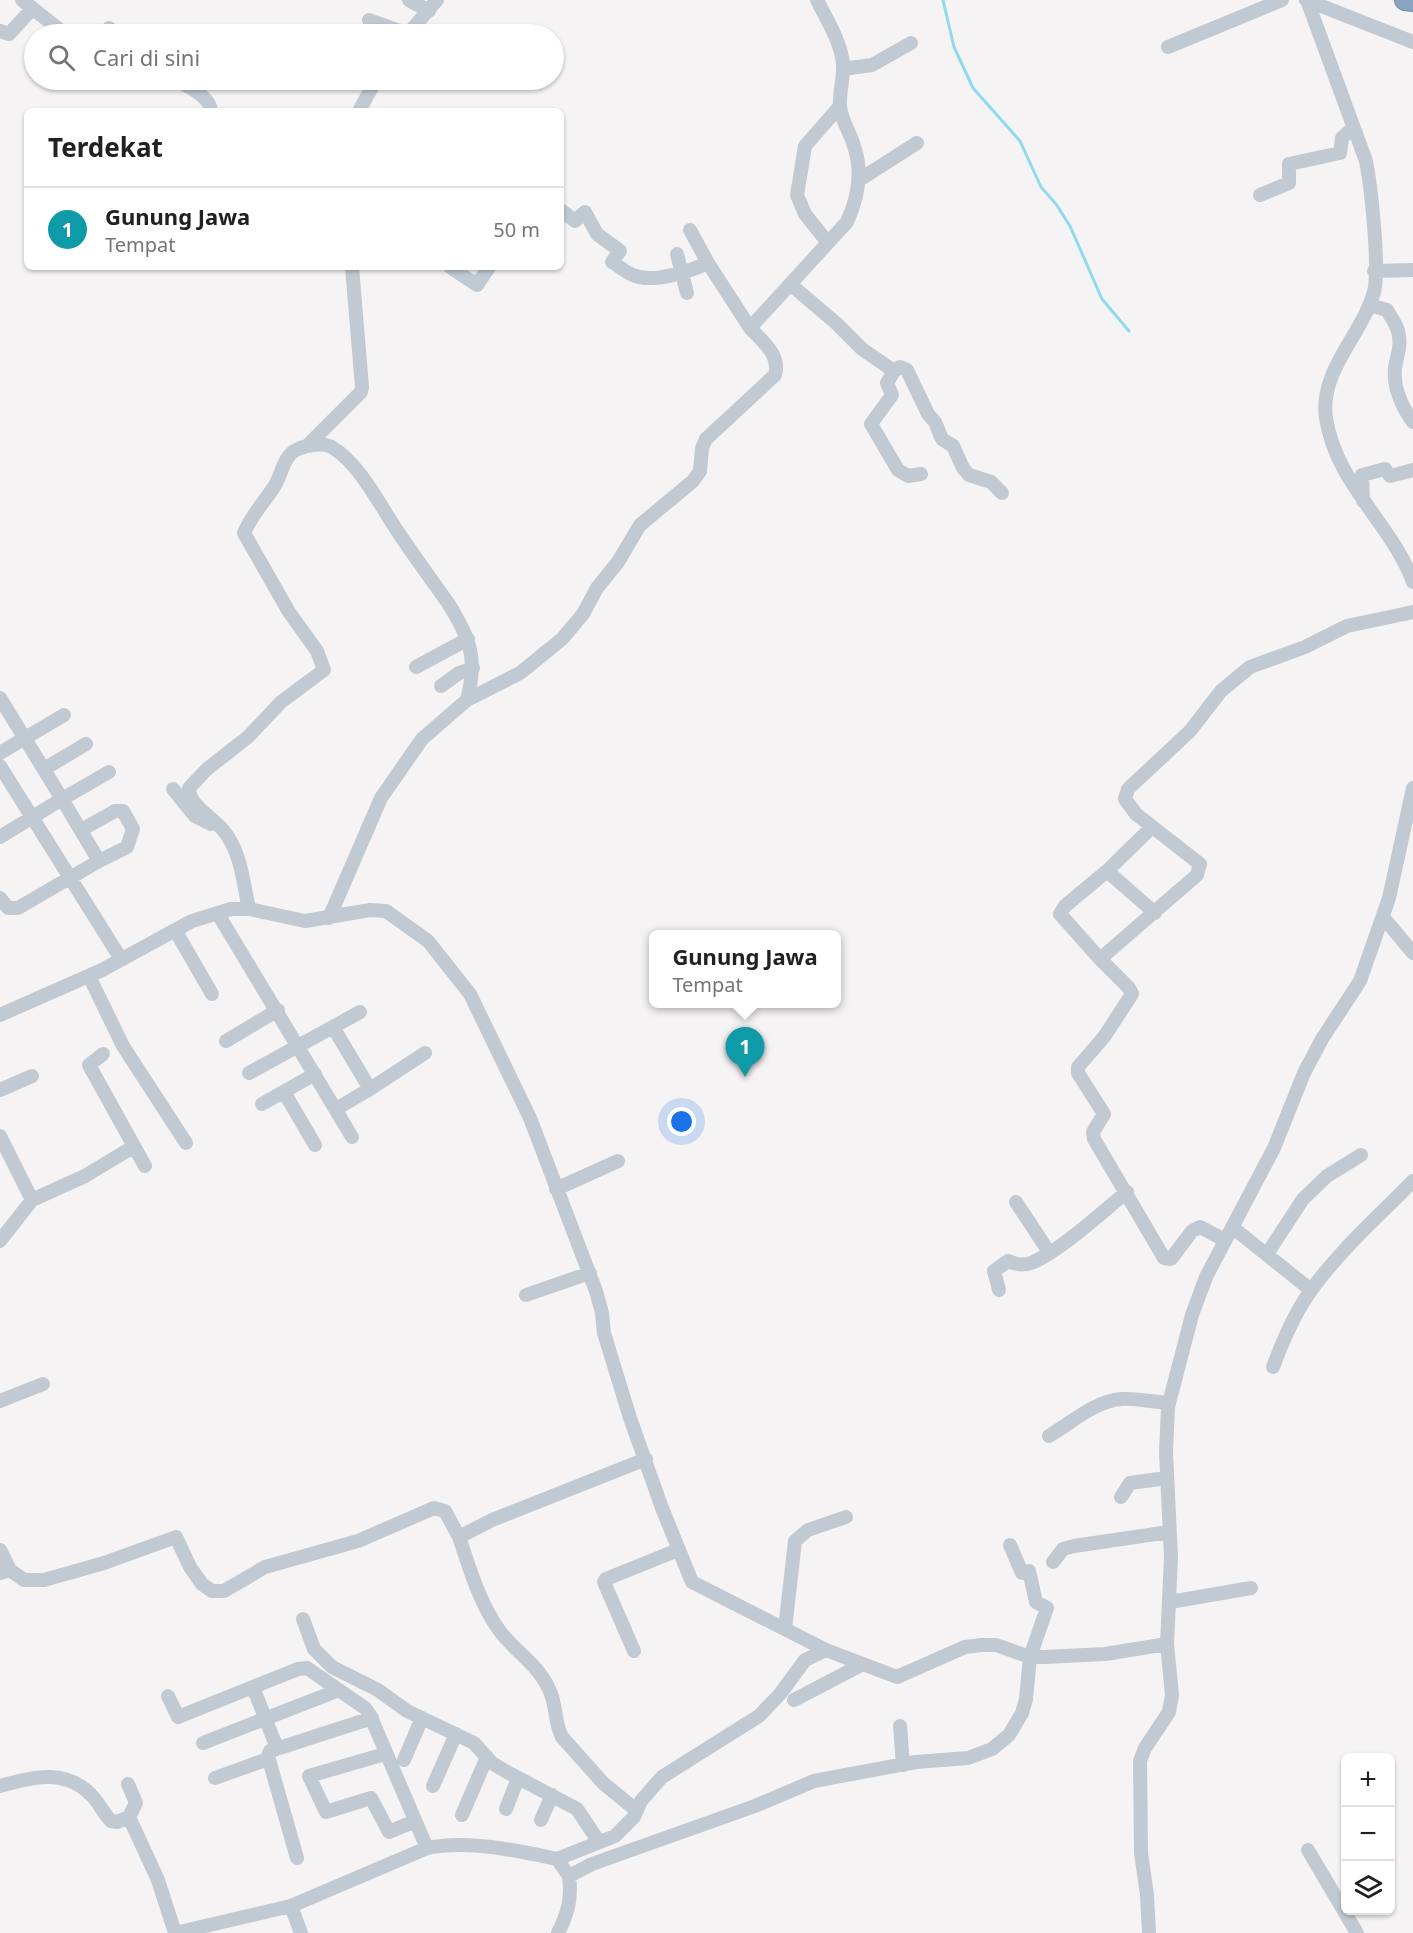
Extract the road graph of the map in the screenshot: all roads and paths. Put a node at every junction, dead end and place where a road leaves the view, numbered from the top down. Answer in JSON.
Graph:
{"nodes":[{"id":1,"x":410,"y":0,"type":"edge"},
{"id":2,"x":817,"y":0,"type":"edge"},
{"id":3,"x":1282,"y":0,"type":"edge"},
{"id":4,"x":1306,"y":0,"type":"edge"},
{"id":5,"x":1405,"y":0,"type":"edge"},
{"id":6,"x":1413,"y":1,"type":"edge"},
{"id":7,"x":28,"y":3,"type":"edge"},
{"id":8,"x":433,"y":6,"type":"edge"},
{"id":9,"x":369,"y":20,"type":"dead end"},
{"id":10,"x":53,"y":24,"type":"edge"},
{"id":11,"x":380,"y":24,"type":"edge"},
{"id":12,"x":418,"y":24,"type":"edge"},
{"id":13,"x":0,"y":31,"type":"edge"},
{"id":14,"x":1413,"y":42,"type":"edge"},
{"id":15,"x":911,"y":43,"type":"dead end"},
{"id":16,"x":1168,"y":47,"type":"dead end"},
{"id":17,"x":843,"y":69,"type":"junction"},
{"id":18,"x":192,"y":90,"type":"edge"},
{"id":19,"x":371,"y":90,"type":"edge"},
{"id":20,"x":840,"y":106,"type":"junction"},
{"id":21,"x":211,"y":108,"type":"edge"},
{"id":22,"x":361,"y":108,"type":"edge"},
{"id":23,"x":1353,"y":128,"type":"junction"},
{"id":24,"x":917,"y":143,"type":"dead end"},
{"id":25,"x":859,"y":180,"type":"junction"},
{"id":26,"x":1260,"y":195,"type":"dead end"},
{"id":27,"x":564,"y":213,"type":"edge"},
{"id":28,"x":690,"y":230,"type":"dead end"},
{"id":29,"x":828,"y":243,"type":"junction"},
{"id":30,"x":677,"y":254,"type":"dead end"},
{"id":31,"x":708,"y":263,"type":"junction"},
{"id":32,"x":352,"y":270,"type":"edge"},
{"id":33,"x":454,"y":270,"type":"edge"},
{"id":34,"x":487,"y":270,"type":"edge"},
{"id":35,"x":1413,"y":270,"type":"edge"},
{"id":36,"x":1374,"y":271,"type":"junction"},
{"id":37,"x":681,"y":273,"type":"junction"},
{"id":38,"x":790,"y":284,"type":"junction"},
{"id":39,"x":687,"y":293,"type":"dead end"},
{"id":40,"x":1369,"y":305,"type":"junction"},
{"id":41,"x":750,"y":328,"type":"junction"},
{"id":42,"x":894,"y":371,"type":"junction"},
{"id":43,"x":1413,"y":422,"type":"edge"},
{"id":44,"x":307,"y":447,"type":"junction"},
{"id":45,"x":1413,"y":470,"type":"edge"},
{"id":46,"x":921,"y":474,"type":"dead end"},
{"id":47,"x":1002,"y":493,"type":"dead end"},
{"id":48,"x":1363,"y":503,"type":"junction"},
{"id":49,"x":1409,"y":563,"type":"edge"},
{"id":50,"x":1413,"y":582,"type":"edge"},
{"id":51,"x":1413,"y":612,"type":"edge"},
{"id":52,"x":468,"y":639,"type":"junction"},
{"id":53,"x":416,"y":667,"type":"dead end"},
{"id":54,"x":472,"y":668,"type":"junction"},
{"id":55,"x":441,"y":686,"type":"dead end"},
{"id":56,"x":0,"y":698,"type":"edge"},
{"id":57,"x":466,"y":700,"type":"junction"},
{"id":58,"x":64,"y":715,"type":"dead end"},
{"id":59,"x":24,"y":738,"type":"junction"},
{"id":60,"x":86,"y":744,"type":"dead end"},
{"id":61,"x":0,"y":753,"type":"edge"},
{"id":62,"x":0,"y":766,"type":"edge"},
{"id":63,"x":44,"y":769,"type":"junction"},
{"id":64,"x":109,"y":772,"type":"dead end"},
{"id":65,"x":1413,"y":788,"type":"edge"},
{"id":66,"x":173,"y":789,"type":"dead end"},
{"id":67,"x":62,"y":799,"type":"junction"},
{"id":68,"x":33,"y":817,"type":"junction"},
{"id":69,"x":1152,"y":827,"type":"junction"},
{"id":70,"x":81,"y":830,"type":"junction"},
{"id":71,"x":224,"y":831,"type":"junction"},
{"id":72,"x":0,"y":837,"type":"edge"},
{"id":73,"x":99,"y":861,"type":"junction"},
{"id":74,"x":1107,"y":870,"type":"junction"},
{"id":75,"x":70,"y":878,"type":"junction"},
{"id":76,"x":0,"y":898,"type":"edge"},
{"id":77,"x":249,"y":909,"type":"junction"},
{"id":78,"x":1155,"y":913,"type":"junction"},
{"id":79,"x":218,"y":914,"type":"junction"},
{"id":80,"x":1383,"y":917,"type":"junction"},
{"id":81,"x":329,"y":918,"type":"junction"},
{"id":82,"x":175,"y":930,"type":"junction"},
{"id":83,"x":1413,"y":953,"type":"edge"},
{"id":84,"x":121,"y":959,"type":"junction"},
{"id":85,"x":1100,"y":959,"type":"junction"},
{"id":86,"x":89,"y":976,"type":"junction"},
{"id":87,"x":212,"y":994,"type":"dead end"},
{"id":88,"x":278,"y":1010,"type":"junction"},
{"id":89,"x":360,"y":1012,"type":"dead end"},
{"id":90,"x":0,"y":1015,"type":"edge"},
{"id":91,"x":333,"y":1027,"type":"junction"},
{"id":92,"x":226,"y":1041,"type":"dead end"},
{"id":93,"x":299,"y":1046,"type":"junction"},
{"id":94,"x":425,"y":1053,"type":"dead end"},
{"id":95,"x":103,"y":1054,"type":"dead end"},
{"id":96,"x":249,"y":1073,"type":"dead end"},
{"id":97,"x":315,"y":1074,"type":"junction"},
{"id":98,"x":32,"y":1076,"type":"dead end"},
{"id":99,"x":370,"y":1089,"type":"junction"},
{"id":100,"x":0,"y":1090,"type":"edge"},
{"id":101,"x":284,"y":1092,"type":"junction"},
{"id":102,"x":262,"y":1104,"type":"dead end"},
{"id":103,"x":336,"y":1109,"type":"junction"},
{"id":104,"x":0,"y":1136,"type":"edge"},
{"id":105,"x":352,"y":1137,"type":"dead end"},
{"id":106,"x":186,"y":1143,"type":"dead end"},
{"id":107,"x":315,"y":1145,"type":"dead end"},
{"id":108,"x":133,"y":1147,"type":"junction"},
{"id":109,"x":1361,"y":1155,"type":"dead end"},
{"id":110,"x":618,"y":1161,"type":"dead end"},
{"id":111,"x":145,"y":1166,"type":"dead end"},
{"id":112,"x":1413,"y":1181,"type":"edge"},
{"id":113,"x":556,"y":1189,"type":"junction"},
{"id":114,"x":1127,"y":1192,"type":"junction"},
{"id":115,"x":32,"y":1200,"type":"junction"},
{"id":116,"x":1016,"y":1202,"type":"dead end"},
{"id":117,"x":1232,"y":1227,"type":"junction"},
{"id":118,"x":1225,"y":1240,"type":"junction"},
{"id":119,"x":0,"y":1241,"type":"edge"},
{"id":120,"x":1049,"y":1252,"type":"junction"},
{"id":121,"x":1267,"y":1254,"type":"junction"},
{"id":122,"x":590,"y":1273,"type":"junction"},
{"id":123,"x":999,"y":1290,"type":"dead end"},
{"id":124,"x":1311,"y":1290,"type":"junction"},
{"id":125,"x":526,"y":1295,"type":"dead end"},
{"id":126,"x":1273,"y":1367,"type":"dead end"},
{"id":127,"x":43,"y":1384,"type":"dead end"},
{"id":128,"x":0,"y":1401,"type":"edge"},
{"id":129,"x":1169,"y":1403,"type":"junction"},
{"id":130,"x":1049,"y":1436,"type":"dead end"},
{"id":131,"x":646,"y":1459,"type":"junction"},
{"id":132,"x":1167,"y":1478,"type":"junction"},
{"id":133,"x":1121,"y":1497,"type":"dead end"},
{"id":134,"x":846,"y":1517,"type":"dead end"},
{"id":135,"x":1169,"y":1532,"type":"junction"},
{"id":136,"x":459,"y":1537,"type":"junction"},
{"id":137,"x":1010,"y":1545,"type":"dead end"},
{"id":138,"x":0,"y":1550,"type":"edge"},
{"id":139,"x":678,"y":1550,"type":"junction"},
{"id":140,"x":1053,"y":1562,"type":"dead end"},
{"id":141,"x":5,"y":1572,"type":"edge"},
{"id":142,"x":1251,"y":1588,"type":"dead end"},
{"id":143,"x":1170,"y":1602,"type":"junction"},
{"id":144,"x":303,"y":1619,"type":"dead end"},
{"id":145,"x":785,"y":1629,"type":"junction"},
{"id":146,"x":1167,"y":1644,"type":"junction"},
{"id":147,"x":826,"y":1650,"type":"junction"},
{"id":148,"x":633,"y":1651,"type":"dead end"},
{"id":149,"x":1030,"y":1657,"type":"junction"},
{"id":150,"x":861,"y":1665,"type":"junction"},
{"id":151,"x":253,"y":1687,"type":"junction"},
{"id":152,"x":339,"y":1690,"type":"junction"},
{"id":153,"x":168,"y":1696,"type":"dead end"},
{"id":154,"x":794,"y":1700,"type":"dead end"},
{"id":155,"x":372,"y":1718,"type":"junction"},
{"id":156,"x":422,"y":1718,"type":"junction"},
{"id":157,"x":266,"y":1719,"type":"junction"},
{"id":158,"x":900,"y":1726,"type":"dead end"},
{"id":159,"x":456,"y":1734,"type":"junction"},
{"id":160,"x":203,"y":1743,"type":"dead end"},
{"id":161,"x":272,"y":1753,"type":"junction"},
{"id":162,"x":385,"y":1754,"type":"junction"},
{"id":163,"x":487,"y":1757,"type":"junction"},
{"id":164,"x":404,"y":1760,"type":"dead end"},
{"id":165,"x":903,"y":1765,"type":"junction"},
{"id":166,"x":215,"y":1778,"type":"dead end"},
{"id":167,"x":518,"y":1778,"type":"junction"},
{"id":168,"x":128,"y":1784,"type":"dead end"},
{"id":169,"x":0,"y":1786,"type":"edge"},
{"id":170,"x":433,"y":1786,"type":"dead end"},
{"id":171,"x":552,"y":1795,"type":"junction"},
{"id":172,"x":506,"y":1809,"type":"dead end"},
{"id":173,"x":636,"y":1810,"type":"junction"},
{"id":174,"x":462,"y":1815,"type":"dead end"},
{"id":175,"x":129,"y":1817,"type":"junction"},
{"id":176,"x":541,"y":1820,"type":"dead end"},
{"id":177,"x":415,"y":1821,"type":"junction"},
{"id":178,"x":599,"y":1842,"type":"junction"},
{"id":179,"x":427,"y":1848,"type":"junction"},
{"id":180,"x":1308,"y":1850,"type":"dead end"},
{"id":181,"x":297,"y":1858,"type":"dead end"},
{"id":182,"x":557,"y":1859,"type":"junction"},
{"id":183,"x":570,"y":1876,"type":"junction"},
{"id":184,"x":291,"y":1906,"type":"junction"},
{"id":185,"x":301,"y":1933,"type":"edge"},
{"id":186,"x":558,"y":1933,"type":"edge"},
{"id":187,"x":1149,"y":1933,"type":"edge"},
{"id":188,"x":1357,"y":1933,"type":"edge"}],
"edges":[{"from":1,"to":8,"type":"street"},
{"from":2,"to":17,"type":"street"},
{"from":3,"to":16,"type":"street"},
{"from":4,"to":14,"type":"street"},
{"from":4,"to":23,"type":"street"},
{"from":5,"to":6,"type":"highway"},
{"from":7,"to":10,"type":"street"},
{"from":7,"to":13,"type":"street"},
{"from":8,"to":12,"type":"street"},
{"from":9,"to":11,"type":"street"},
{"from":15,"to":17,"type":"street"},
{"from":17,"to":20,"type":"street"},
{"from":18,"to":21,"type":"street"},
{"from":19,"to":22,"type":"street"},
{"from":20,"to":25,"type":"street"},
{"from":20,"to":29,"type":"street"},
{"from":23,"to":26,"type":"street"},
{"from":23,"to":36,"type":"street"},
{"from":24,"to":25,"type":"street"},
{"from":25,"to":29,"type":"street"},
{"from":27,"to":37,"type":"street"},
{"from":28,"to":31,"type":"street"},
{"from":29,"to":38,"type":"street"},
{"from":30,"to":37,"type":"street"},
{"from":31,"to":37,"type":"street"},
{"from":31,"to":41,"type":"street"},
{"from":32,"to":44,"type":"street"},
{"from":33,"to":34,"type":"street"},
{"from":35,"to":36,"type":"street"},
{"from":36,"to":40,"type":"street"},
{"from":37,"to":39,"type":"street"},
{"from":38,"to":41,"type":"street"},
{"from":38,"to":42,"type":"street"},
{"from":40,"to":43,"type":"street"},
{"from":40,"to":48,"type":"street"},
{"from":41,"to":57,"type":"street"},
{"from":42,"to":46,"type":"street"},
{"from":42,"to":47,"type":"street"},
{"from":44,"to":52,"type":"street"},
{"from":44,"to":71,"type":"street"},
{"from":45,"to":48,"type":"street"},
{"from":48,"to":49,"type":"street"},
{"from":49,"to":50,"type":"street"},
{"from":51,"to":69,"type":"street"},
{"from":52,"to":53,"type":"street"},
{"from":52,"to":54,"type":"street"},
{"from":54,"to":55,"type":"street"},
{"from":54,"to":57,"type":"street"},
{"from":56,"to":59,"type":"street"},
{"from":57,"to":81,"type":"street"},
{"from":58,"to":59,"type":"street"},
{"from":59,"to":61,"type":"street"},
{"from":59,"to":63,"type":"street"},
{"from":60,"to":63,"type":"street"},
{"from":62,"to":68,"type":"street"},
{"from":63,"to":67,"type":"street"},
{"from":64,"to":67,"type":"street"},
{"from":65,"to":80,"type":"street"},
{"from":66,"to":71,"type":"street"},
{"from":67,"to":68,"type":"street"},
{"from":67,"to":70,"type":"street"},
{"from":68,"to":72,"type":"street"},
{"from":68,"to":75,"type":"street"},
{"from":69,"to":74,"type":"street"},
{"from":69,"to":78,"type":"street"},
{"from":70,"to":73,"type":"street"},
{"from":70,"to":73,"type":"street"},
{"from":71,"to":77,"type":"street"},
{"from":73,"to":75,"type":"street"},
{"from":74,"to":78,"type":"street"},
{"from":74,"to":85,"type":"street"},
{"from":75,"to":76,"type":"street"},
{"from":75,"to":84,"type":"street"},
{"from":77,"to":79,"type":"street"},
{"from":77,"to":81,"type":"street"},
{"from":78,"to":85,"type":"street"},
{"from":79,"to":82,"type":"street"},
{"from":79,"to":88,"type":"street"},
{"from":80,"to":83,"type":"street"},
{"from":80,"to":117,"type":"street"},
{"from":81,"to":113,"type":"street"},
{"from":82,"to":84,"type":"street"},
{"from":82,"to":87,"type":"street"},
{"from":84,"to":86,"type":"street"},
{"from":85,"to":114,"type":"street"},
{"from":86,"to":90,"type":"street"},
{"from":86,"to":106,"type":"street"},
{"from":88,"to":92,"type":"street"},
{"from":88,"to":93,"type":"street"},
{"from":89,"to":91,"type":"street"},
{"from":91,"to":93,"type":"street"},
{"from":91,"to":99,"type":"street"},
{"from":93,"to":96,"type":"street"},
{"from":93,"to":97,"type":"street"},
{"from":94,"to":99,"type":"street"},
{"from":95,"to":108,"type":"street"},
{"from":97,"to":101,"type":"street"},
{"from":97,"to":103,"type":"street"},
{"from":98,"to":100,"type":"street"},
{"from":99,"to":103,"type":"street"},
{"from":101,"to":102,"type":"street"},
{"from":101,"to":107,"type":"street"},
{"from":103,"to":105,"type":"street"},
{"from":104,"to":115,"type":"street"},
{"from":108,"to":111,"type":"street"},
{"from":108,"to":115,"type":"street"},
{"from":109,"to":121,"type":"street"},
{"from":110,"to":113,"type":"street"},
{"from":112,"to":124,"type":"street"},
{"from":113,"to":122,"type":"street"},
{"from":114,"to":118,"type":"street"},
{"from":114,"to":120,"type":"street"},
{"from":115,"to":119,"type":"street"},
{"from":116,"to":120,"type":"street"},
{"from":117,"to":118,"type":"street"},
{"from":117,"to":121,"type":"street"},
{"from":118,"to":129,"type":"street"},
{"from":120,"to":123,"type":"street"},
{"from":121,"to":124,"type":"street"},
{"from":122,"to":125,"type":"street"},
{"from":122,"to":131,"type":"street"},
{"from":124,"to":126,"type":"street"},
{"from":127,"to":128,"type":"street"},
{"from":129,"to":130,"type":"street"},
{"from":129,"to":132,"type":"street"},
{"from":131,"to":136,"type":"street"},
{"from":131,"to":139,"type":"street"},
{"from":132,"to":133,"type":"street"},
{"from":132,"to":135,"type":"street"},
{"from":134,"to":145,"type":"street"},
{"from":135,"to":140,"type":"street"},
{"from":135,"to":143,"type":"street"},
{"from":136,"to":141,"type":"street"},
{"from":136,"to":173,"type":"street"},
{"from":137,"to":149,"type":"street"},
{"from":138,"to":141,"type":"street"},
{"from":139,"to":145,"type":"street"},
{"from":139,"to":148,"type":"street"},
{"from":142,"to":143,"type":"street"},
{"from":143,"to":146,"type":"street"},
{"from":144,"to":156,"type":"street"},
{"from":145,"to":147,"type":"street"},
{"from":146,"to":149,"type":"street"},
{"from":146,"to":187,"type":"street"},
{"from":147,"to":150,"type":"street"},
{"from":147,"to":173,"type":"street"},
{"from":149,"to":150,"type":"street"},
{"from":149,"to":165,"type":"street"},
{"from":150,"to":154,"type":"street"},
{"from":151,"to":152,"type":"street"},
{"from":151,"to":153,"type":"street"},
{"from":151,"to":157,"type":"street"},
{"from":152,"to":155,"type":"street"},
{"from":152,"to":157,"type":"street"},
{"from":155,"to":161,"type":"street"},
{"from":155,"to":162,"type":"street"},
{"from":156,"to":159,"type":"street"},
{"from":156,"to":164,"type":"street"},
{"from":157,"to":160,"type":"street"},
{"from":157,"to":161,"type":"street"},
{"from":158,"to":165,"type":"street"},
{"from":159,"to":163,"type":"street"},
{"from":159,"to":170,"type":"street"},
{"from":161,"to":166,"type":"street"},
{"from":161,"to":181,"type":"street"},
{"from":162,"to":177,"type":"street"},
{"from":162,"to":177,"type":"street"},
{"from":163,"to":167,"type":"street"},
{"from":163,"to":174,"type":"street"},
{"from":165,"to":183,"type":"street"},
{"from":167,"to":171,"type":"street"},
{"from":167,"to":172,"type":"street"},
{"from":168,"to":175,"type":"street"},
{"from":169,"to":175,"type":"street"},
{"from":171,"to":176,"type":"street"},
{"from":171,"to":178,"type":"street"},
{"from":173,"to":178,"type":"street"},
{"from":175,"to":184,"type":"street"},
{"from":177,"to":179,"type":"street"},
{"from":178,"to":182,"type":"street"},
{"from":179,"to":182,"type":"street"},
{"from":179,"to":184,"type":"street"},
{"from":180,"to":188,"type":"street"},
{"from":182,"to":183,"type":"street"},
{"from":183,"to":186,"type":"street"},
{"from":184,"to":185,"type":"street"}]}
